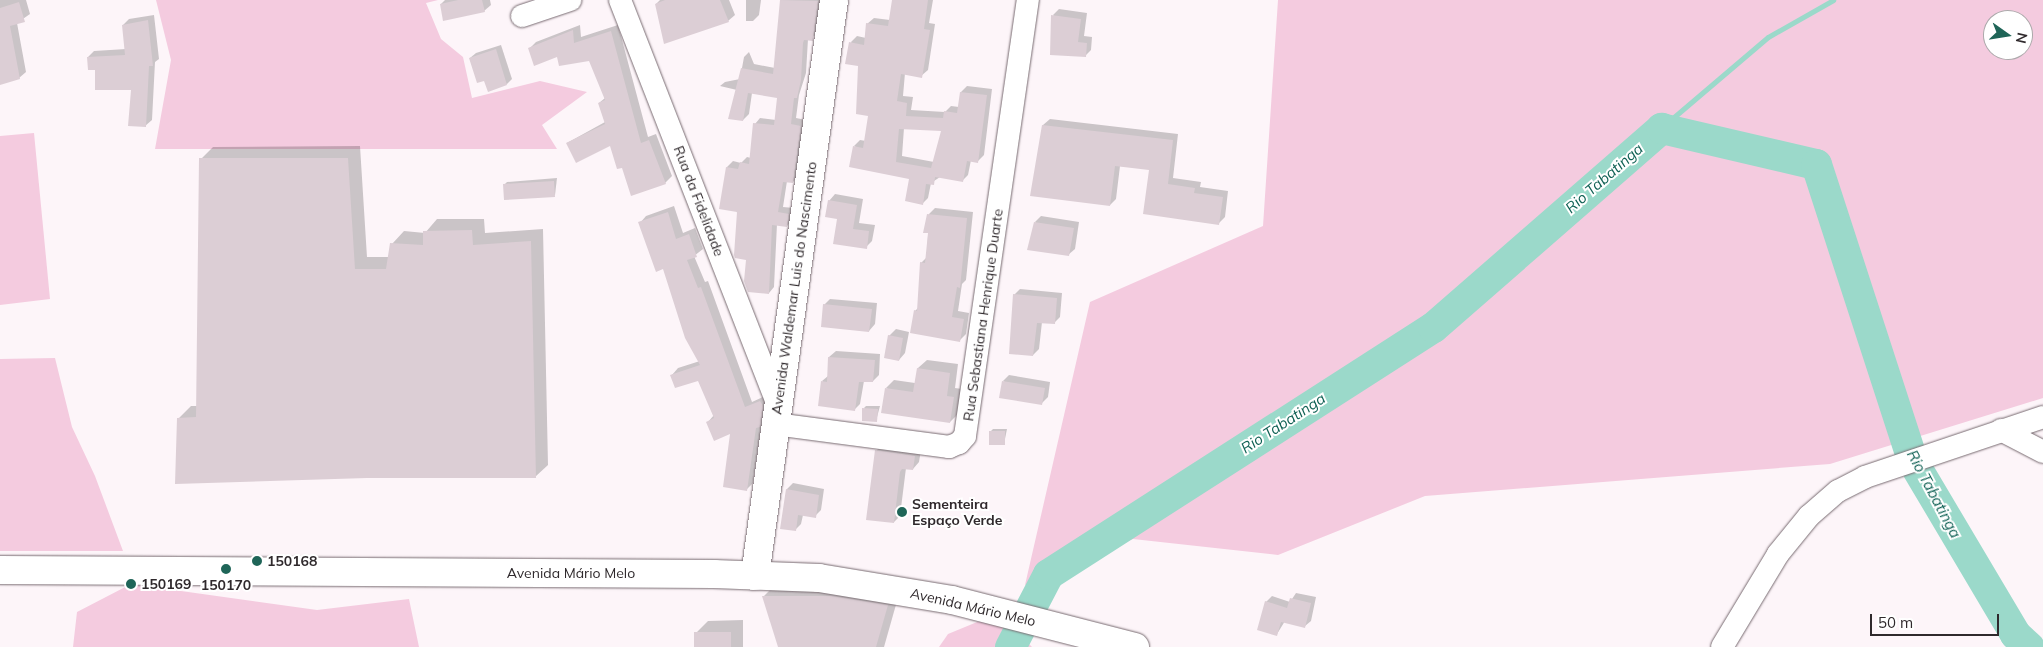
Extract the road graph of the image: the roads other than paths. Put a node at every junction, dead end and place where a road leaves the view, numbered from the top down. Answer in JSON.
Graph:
{"nodes":[{"id":1,"x":570,"y":0,"type":"edge"},
{"id":2,"x":620,"y":0,"type":"edge"},
{"id":3,"x":834,"y":0,"type":"edge"},
{"id":4,"x":1028,"y":0,"type":"edge"},
{"id":5,"x":522,"y":16,"type":"dead end"},
{"id":6,"x":776,"y":413,"type":"junction"},
{"id":7,"x":2043,"y":417,"type":"edge"},
{"id":8,"x":2001,"y":430,"type":"junction"},
{"id":9,"x":2043,"y":452,"type":"edge"},
{"id":10,"x":0,"y":570,"type":"edge"},
{"id":11,"x":756,"y":576,"type":"junction"},
{"id":12,"x":1135,"y":647,"type":"edge"},
{"id":13,"x":1722,"y":647,"type":"edge"}],
"edges":[{"from":1,"to":5,"type":"street"},
{"from":2,"to":6,"type":"street","name":"Rua da Fidelidade"},
{"from":3,"to":6,"type":"main road","name":"Avenida Waldemar Luis do Nascimento"},
{"from":4,"to":6,"type":"street","name":"Rua Sebastiana Henrique Duarte"},
{"from":6,"to":11,"type":"main road","name":"Avenida Waldemar Luis do Nascimento"},
{"from":7,"to":8,"type":"street"},
{"from":8,"to":9,"type":"street"},
{"from":8,"to":13,"type":"street"},
{"from":10,"to":11,"type":"main road","name":"Avenida Mário Melo"},
{"from":11,"to":12,"type":"main road","name":"Avenida Mário Melo"}]}
